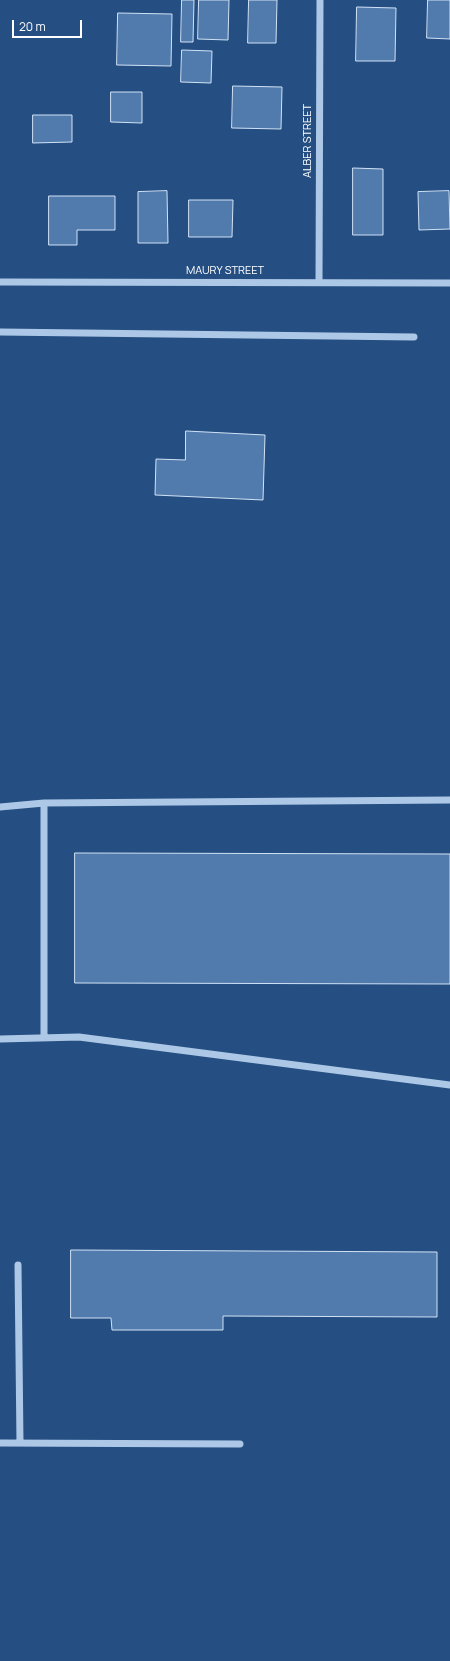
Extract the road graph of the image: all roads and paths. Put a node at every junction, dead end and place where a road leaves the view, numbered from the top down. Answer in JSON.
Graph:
{"nodes":[{"id":1,"x":320,"y":0,"type":"edge"},
{"id":2,"x":0,"y":282,"type":"edge"},
{"id":3,"x":319,"y":282,"type":"junction"},
{"id":4,"x":450,"y":283,"type":"edge"},
{"id":5,"x":0,"y":332,"type":"edge"},
{"id":6,"x":414,"y":337,"type":"dead end"},
{"id":7,"x":450,"y":800,"type":"edge"},
{"id":8,"x":44,"y":803,"type":"junction"},
{"id":9,"x":0,"y":807,"type":"edge"},
{"id":10,"x":44,"y":1038,"type":"junction"},
{"id":11,"x":0,"y":1039,"type":"edge"},
{"id":12,"x":450,"y":1085,"type":"edge"},
{"id":13,"x":18,"y":1265,"type":"dead end"},
{"id":14,"x":0,"y":1443,"type":"edge"},
{"id":15,"x":20,"y":1443,"type":"junction"},
{"id":16,"x":240,"y":1444,"type":"dead end"}],
"edges":[{"from":1,"to":3,"type":"street","name":"ALBER STREET"},
{"from":2,"to":3,"type":"street","name":"MAURY STREET"},
{"from":3,"to":4,"type":"street","name":"MAURY STREET"},
{"from":5,"to":6,"type":"street"},
{"from":7,"to":8,"type":"street"},
{"from":8,"to":9,"type":"street"},
{"from":8,"to":10,"type":"street"},
{"from":10,"to":11,"type":"street"},
{"from":10,"to":12,"type":"street"},
{"from":13,"to":15,"type":"street"},
{"from":14,"to":15,"type":"street"},
{"from":15,"to":16,"type":"street"}]}
